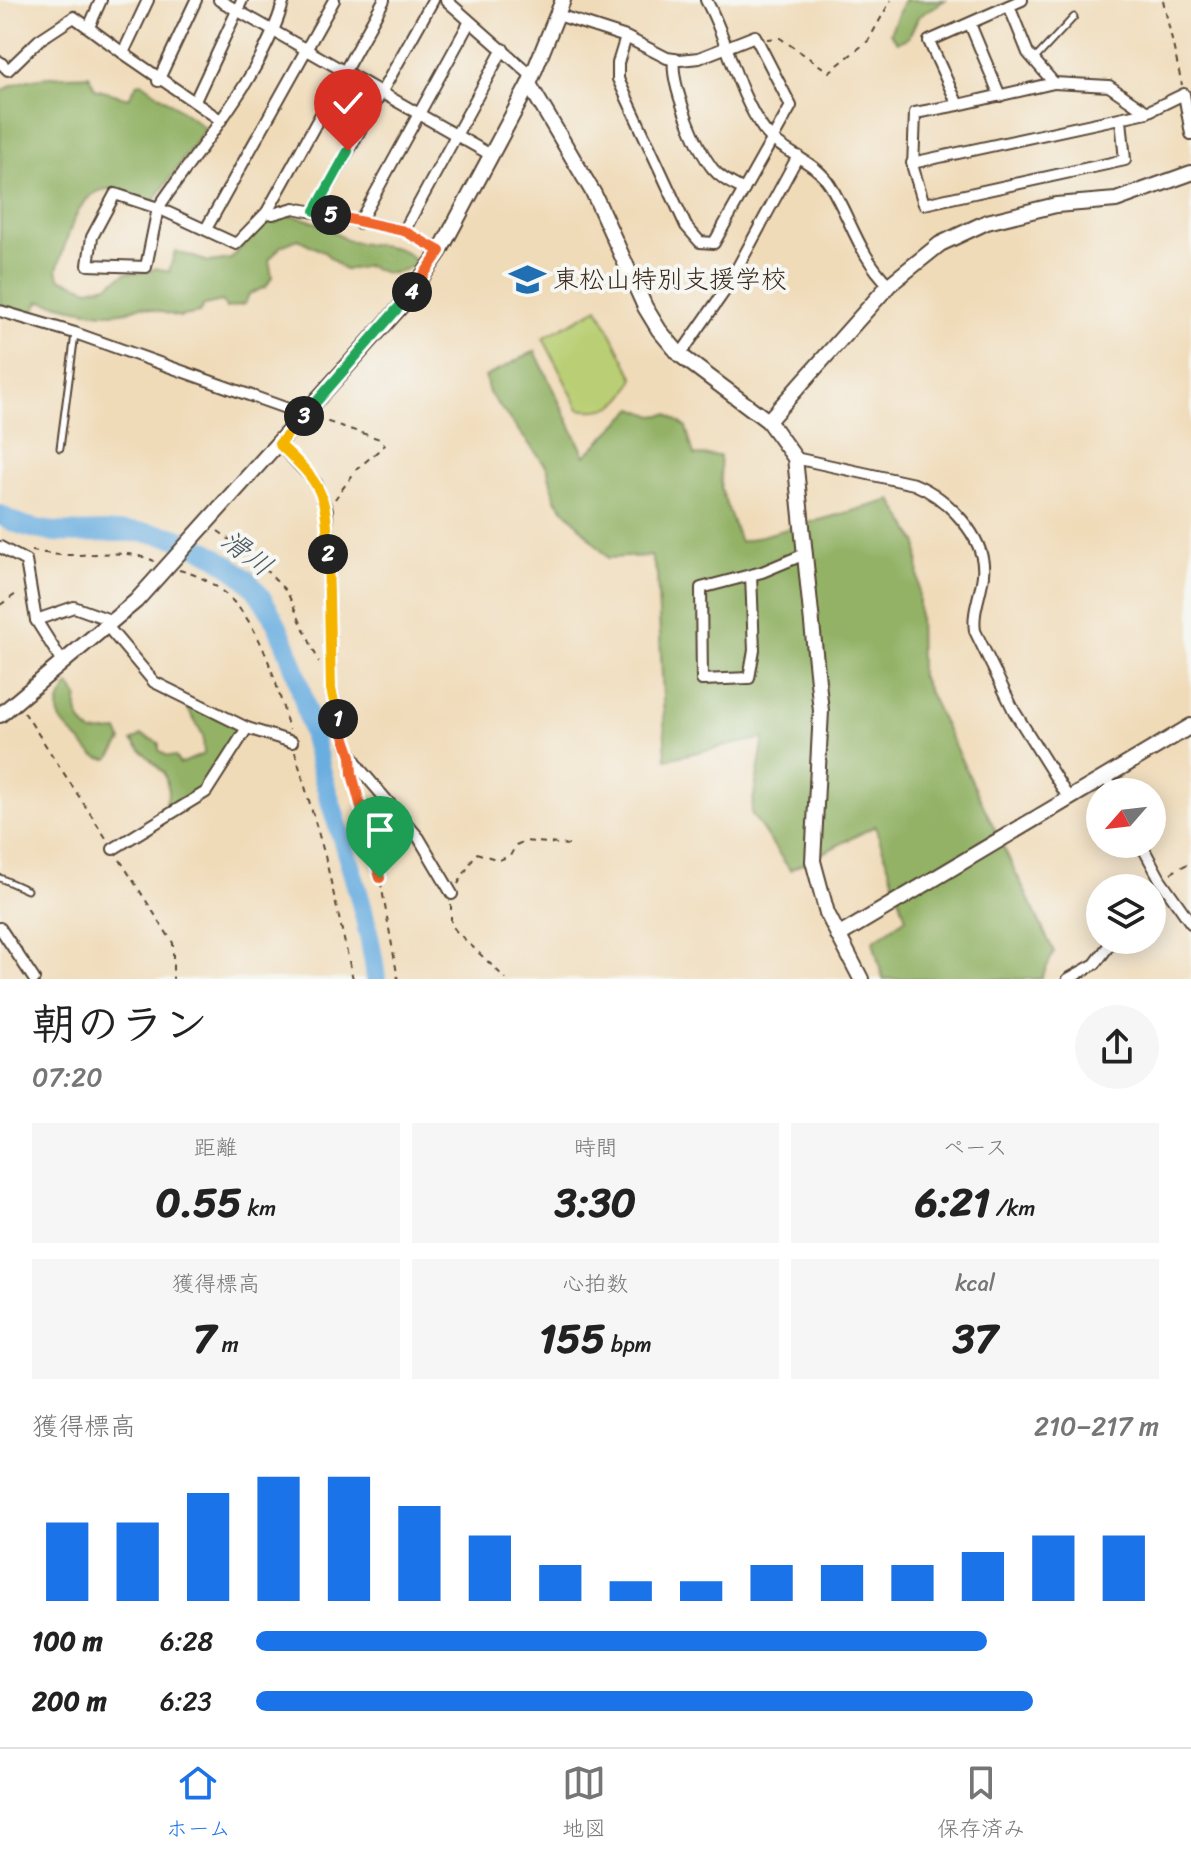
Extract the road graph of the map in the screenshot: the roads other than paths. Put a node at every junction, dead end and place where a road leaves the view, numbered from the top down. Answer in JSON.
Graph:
{"nodes":[{"id":1,"x":101,"y":0,"type":"edge"},
{"id":2,"x":148,"y":0,"type":"edge"},
{"id":3,"x":196,"y":0,"type":"edge"},
{"id":4,"x":219,"y":0,"type":"edge"},
{"id":5,"x":284,"y":0,"type":"edge"},
{"id":6,"x":334,"y":0,"type":"edge"},
{"id":7,"x":384,"y":0,"type":"edge"},
{"id":8,"x":433,"y":0,"type":"edge"},
{"id":9,"x":446,"y":0,"type":"edge"},
{"id":10,"x":706,"y":0,"type":"edge"},
{"id":11,"x":1022,"y":0,"type":"edge"},
{"id":12,"x":240,"y":5,"type":"edge"},
{"id":13,"x":1009,"y":6,"type":"junction"},
{"id":14,"x":561,"y":7,"type":"edge"},
{"id":15,"x":1074,"y":17,"type":"dead end"},
{"id":16,"x":469,"y":23,"type":"junction"},
{"id":17,"x":970,"y":24,"type":"junction"},
{"id":18,"x":89,"y":27,"type":"junction"},
{"id":19,"x":274,"y":30,"type":"junction"},
{"id":20,"x":626,"y":37,"type":"junction"},
{"id":21,"x":726,"y":46,"type":"junction"},
{"id":22,"x":307,"y":49,"type":"junction"},
{"id":23,"x":503,"y":49,"type":"junction"},
{"id":24,"x":123,"y":53,"type":"junction"},
{"id":25,"x":674,"y":59,"type":"junction"},
{"id":26,"x":1033,"y":61,"type":"junction"},
{"id":27,"x":0,"y":62,"type":"edge"},
{"id":28,"x":345,"y":70,"type":"junction"},
{"id":29,"x":531,"y":80,"type":"junction"},
{"id":30,"x":158,"y":81,"type":"junction"},
{"id":31,"x":1054,"y":83,"type":"junction"},
{"id":32,"x":381,"y":92,"type":"junction"},
{"id":33,"x":1000,"y":96,"type":"junction"},
{"id":34,"x":195,"y":101,"type":"junction"},
{"id":35,"x":958,"y":105,"type":"junction"},
{"id":36,"x":1147,"y":112,"type":"junction"},
{"id":37,"x":419,"y":113,"type":"junction"},
{"id":38,"x":219,"y":119,"type":"junction"},
{"id":39,"x":1121,"y":120,"type":"junction"},
{"id":40,"x":456,"y":133,"type":"junction"},
{"id":41,"x":1191,"y":134,"type":"edge"},
{"id":42,"x":773,"y":139,"type":"junction"},
{"id":43,"x":491,"y":155,"type":"junction"},
{"id":44,"x":798,"y":156,"type":"junction"},
{"id":45,"x":912,"y":163,"type":"junction"},
{"id":46,"x":1191,"y":173,"type":"edge"},
{"id":47,"x":744,"y":190,"type":"junction"},
{"id":48,"x":158,"y":208,"type":"junction"},
{"id":49,"x":315,"y":211,"type":"junction"},
{"id":50,"x":267,"y":212,"type":"junction"},
{"id":51,"x":359,"y":223,"type":"junction"},
{"id":52,"x":206,"y":229,"type":"junction"},
{"id":53,"x":404,"y":231,"type":"junction"},
{"id":54,"x":440,"y":251,"type":"junction"},
{"id":55,"x":889,"y":285,"type":"junction"},
{"id":56,"x":0,"y":311,"type":"edge"},
{"id":57,"x":75,"y":333,"type":"junction"},
{"id":58,"x":680,"y":355,"type":"junction"},
{"id":59,"x":305,"y":415,"type":"junction"},
{"id":60,"x":768,"y":421,"type":"junction"},
{"id":61,"x":279,"y":444,"type":"junction"},
{"id":62,"x":60,"y":448,"type":"dead end"},
{"id":63,"x":795,"y":458,"type":"junction"},
{"id":64,"x":0,"y":547,"type":"edge"},
{"id":65,"x":805,"y":554,"type":"junction"},
{"id":66,"x":751,"y":575,"type":"junction"},
{"id":67,"x":36,"y":620,"type":"junction"},
{"id":68,"x":110,"y":624,"type":"junction"},
{"id":69,"x":63,"y":663,"type":"junction"},
{"id":70,"x":0,"y":715,"type":"edge"},
{"id":71,"x":1191,"y":726,"type":"edge"},
{"id":72,"x":247,"y":728,"type":"junction"},
{"id":73,"x":292,"y":742,"type":"road end"},
{"id":74,"x":1106,"y":777,"type":"joint"},
{"id":75,"x":1069,"y":799,"type":"junction"},
{"id":76,"x":113,"y":849,"type":"road end"},
{"id":77,"x":0,"y":878,"type":"edge"},
{"id":78,"x":27,"y":890,"type":"dead end"},
{"id":79,"x":452,"y":894,"type":"road end"},
{"id":80,"x":1166,"y":895,"type":"edge"},
{"id":81,"x":1191,"y":923,"type":"edge"},
{"id":82,"x":0,"y":928,"type":"edge"},
{"id":83,"x":838,"y":936,"type":"junction"},
{"id":84,"x":1102,"y":954,"type":"edge"},
{"id":85,"x":34,"y":979,"type":"edge"},
{"id":86,"x":861,"y":979,"type":"edge"},
{"id":87,"x":1068,"y":979,"type":"edge"}],
"edges":[{"from":1,"to":18,"type":"street"},
{"from":2,"to":24,"type":"street"},
{"from":3,"to":30,"type":"street"},
{"from":4,"to":12,"type":"street"},
{"from":5,"to":19,"type":"street"},
{"from":6,"to":22,"type":"street"},
{"from":7,"to":28,"type":"street"},
{"from":8,"to":32,"type":"street"},
{"from":9,"to":16,"type":"street"},
{"from":10,"to":21,"type":"street"},
{"from":11,"to":13,"type":"street"},
{"from":12,"to":19,"type":"street"},
{"from":12,"to":34,"type":"street"},
{"from":13,"to":17,"type":"street"},
{"from":13,"to":26,"type":"street"},
{"from":14,"to":20,"type":"street"},
{"from":14,"to":29,"type":"street"},
{"from":15,"to":26,"type":"lane"},
{"from":16,"to":23,"type":"street"},
{"from":16,"to":37,"type":"street"},
{"from":17,"to":33,"type":"street"},
{"from":17,"to":35,"type":"street"},
{"from":18,"to":24,"type":"street"},
{"from":18,"to":27,"type":"street"},
{"from":19,"to":22,"type":"street"},
{"from":19,"to":38,"type":"street"},
{"from":20,"to":25,"type":"street"},
{"from":20,"to":47,"type":"street"},
{"from":21,"to":25,"type":"street"},
{"from":21,"to":42,"type":"street"},
{"from":21,"to":42,"type":"street"},
{"from":22,"to":28,"type":"street"},
{"from":22,"to":52,"type":"street"},
{"from":23,"to":29,"type":"street"},
{"from":23,"to":40,"type":"street"},
{"from":24,"to":30,"type":"street"},
{"from":25,"to":47,"type":"street"},
{"from":26,"to":31,"type":"street"},
{"from":28,"to":32,"type":"street"},
{"from":28,"to":50,"type":"street"},
{"from":29,"to":43,"type":"street"},
{"from":29,"to":58,"type":"street"},
{"from":30,"to":34,"type":"street"},
{"from":31,"to":33,"type":"street"},
{"from":31,"to":36,"type":"street"},
{"from":32,"to":37,"type":"street"},
{"from":32,"to":49,"type":"street"},
{"from":33,"to":35,"type":"street"},
{"from":34,"to":38,"type":"street"},
{"from":35,"to":45,"type":"street"},
{"from":36,"to":39,"type":"street"},
{"from":36,"to":41,"type":"street"},
{"from":37,"to":40,"type":"street"},
{"from":37,"to":51,"type":"street"},
{"from":38,"to":48,"type":"street"},
{"from":39,"to":45,"type":"street"},
{"from":39,"to":45,"type":"street"},
{"from":40,"to":43,"type":"street"},
{"from":40,"to":53,"type":"street"},
{"from":42,"to":44,"type":"street"},
{"from":42,"to":47,"type":"street"},
{"from":43,"to":54,"type":"street"},
{"from":44,"to":55,"type":"street"},
{"from":44,"to":58,"type":"street"},
{"from":46,"to":55,"type":"street"},
{"from":48,"to":48,"type":"street"},
{"from":48,"to":52,"type":"street"},
{"from":49,"to":50,"type":"street"},
{"from":49,"to":51,"type":"street"},
{"from":50,"to":52,"type":"street"},
{"from":51,"to":53,"type":"street"},
{"from":53,"to":54,"type":"street"},
{"from":54,"to":59,"type":"street"},
{"from":55,"to":60,"type":"street"},
{"from":56,"to":57,"type":"street"},
{"from":57,"to":59,"type":"street"},
{"from":57,"to":62,"type":"lane"},
{"from":58,"to":60,"type":"street"},
{"from":59,"to":61,"type":"street"},
{"from":60,"to":63,"type":"street"},
{"from":61,"to":68,"type":"street"},
{"from":61,"to":79,"type":"street"},
{"from":63,"to":65,"type":"street"},
{"from":63,"to":75,"type":"street"},
{"from":64,"to":67,"type":"street"},
{"from":65,"to":66,"type":"street"},
{"from":65,"to":83,"type":"street"},
{"from":66,"to":66,"type":"street"},
{"from":67,"to":68,"type":"street"},
{"from":67,"to":69,"type":"street"},
{"from":68,"to":69,"type":"street"},
{"from":68,"to":72,"type":"street"},
{"from":69,"to":70,"type":"street"},
{"from":71,"to":74,"type":"street"},
{"from":72,"to":73,"type":"street"},
{"from":72,"to":76,"type":"street"},
{"from":74,"to":75,"type":"street"},
{"from":75,"to":83,"type":"street"},
{"from":77,"to":78,"type":"lane"},
{"from":80,"to":81,"type":"street"},
{"from":82,"to":85,"type":"street"},
{"from":83,"to":86,"type":"street"},
{"from":84,"to":87,"type":"street"}]}
